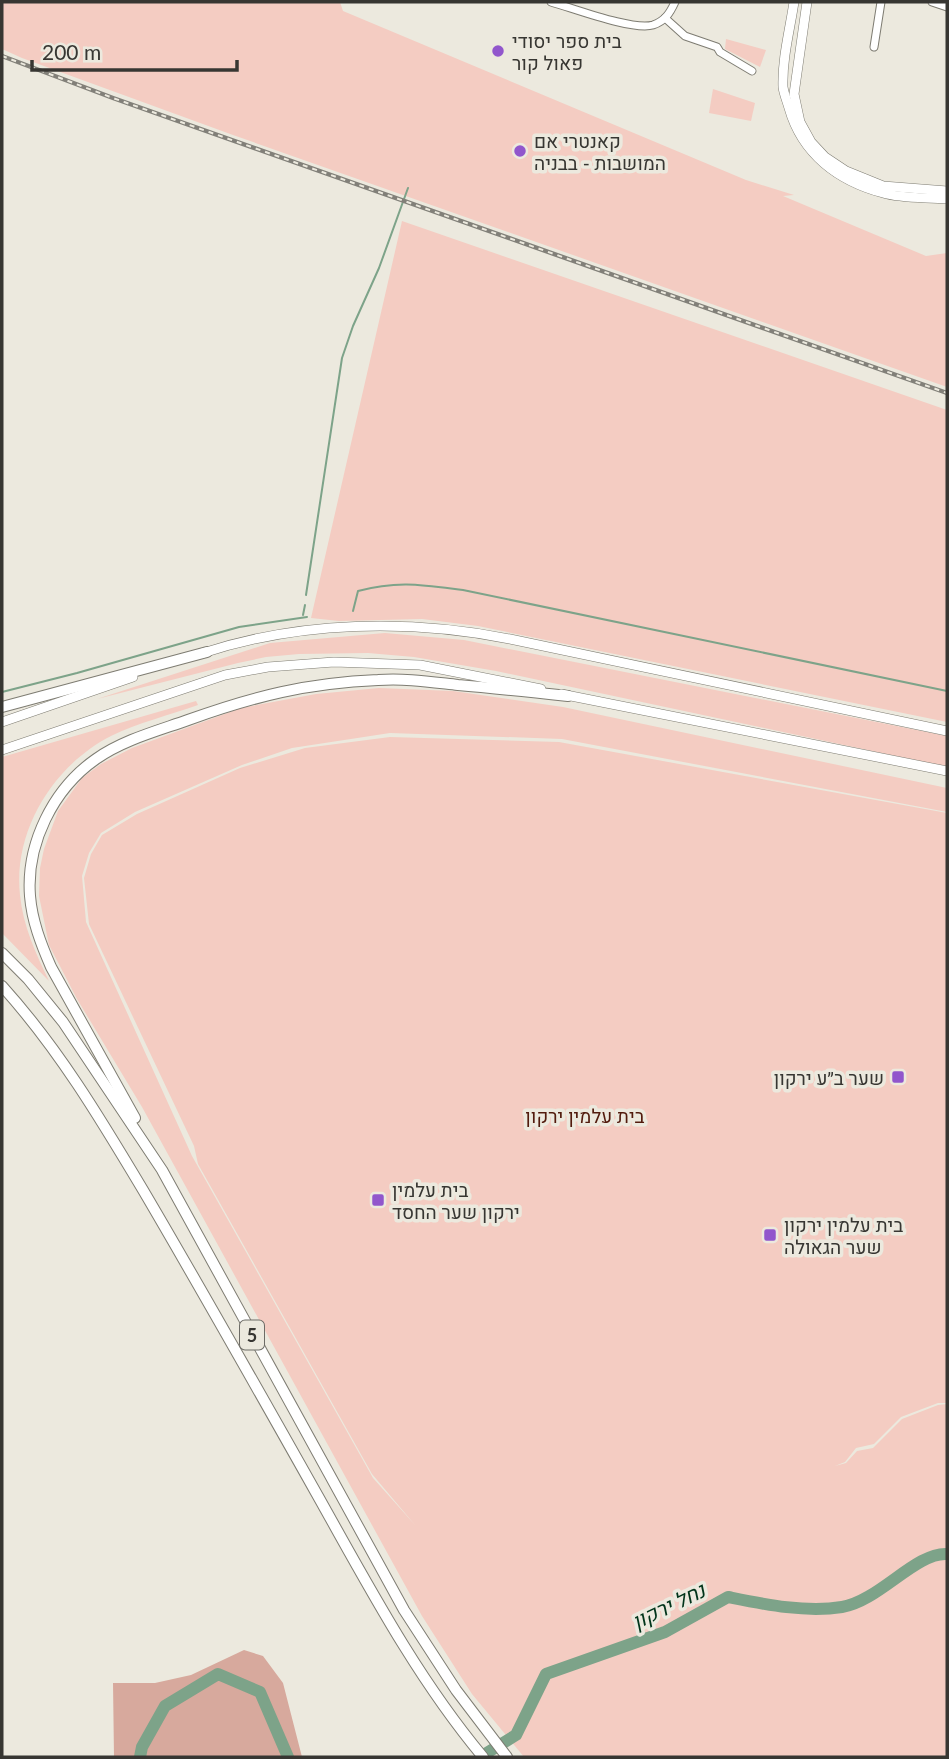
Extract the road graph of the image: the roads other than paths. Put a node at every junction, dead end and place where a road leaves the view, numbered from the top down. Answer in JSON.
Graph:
{"nodes":[{"id":1,"x":551,"y":2,"type":"edge"},
{"id":2,"x":675,"y":2,"type":"edge"},
{"id":3,"x":794,"y":2,"type":"edge"},
{"id":4,"x":807,"y":2,"type":"edge"},
{"id":5,"x":881,"y":2,"type":"edge"},
{"id":6,"x":932,"y":2,"type":"edge"},
{"id":7,"x":947,"y":7,"type":"edge"},
{"id":8,"x":665,"y":18,"type":"junction"},
{"id":9,"x":874,"y":47,"type":"dead end"},
{"id":10,"x":752,"y":71,"type":"dead end"},
{"id":11,"x":884,"y":190,"type":"junction"},
{"id":12,"x":947,"y":191,"type":"edge"},
{"id":13,"x":947,"y":199,"type":"edge"},
{"id":14,"x":207,"y":652,"type":"junction"},
{"id":15,"x":568,"y":696,"type":"junction"},
{"id":16,"x":2,"y":707,"type":"edge"},
{"id":17,"x":2,"y":722,"type":"edge"},
{"id":18,"x":947,"y":731,"type":"edge"},
{"id":19,"x":2,"y":750,"type":"edge"},
{"id":20,"x":947,"y":771,"type":"edge"},
{"id":21,"x":2,"y":953,"type":"edge"},
{"id":22,"x":2,"y":986,"type":"edge"},
{"id":23,"x":162,"y":1170,"type":"junction"},
{"id":24,"x":483,"y":1757,"type":"edge"},
{"id":25,"x":507,"y":1757,"type":"edge"}],
"edges":[{"from":1,"to":8,"type":"street"},
{"from":2,"to":8,"type":"street"},
{"from":3,"to":11,"type":"main road"},
{"from":4,"to":11,"type":"main road"},
{"from":5,"to":9,"type":"street"},
{"from":6,"to":7,"type":"street"},
{"from":8,"to":10,"type":"street"},
{"from":11,"to":12,"type":"main road"},
{"from":11,"to":13,"type":"main road"},
{"from":14,"to":16,"type":"highway"},
{"from":14,"to":17,"type":"main road"},
{"from":14,"to":18,"type":"main road"},
{"from":15,"to":19,"type":"main road"},
{"from":15,"to":20,"type":"main road"},
{"from":15,"to":23,"type":"highway"},
{"from":21,"to":23,"type":"highway","number":"5"},
{"from":22,"to":24,"type":"highway","number":"5"},
{"from":23,"to":25,"type":"highway","number":"5"}]}
